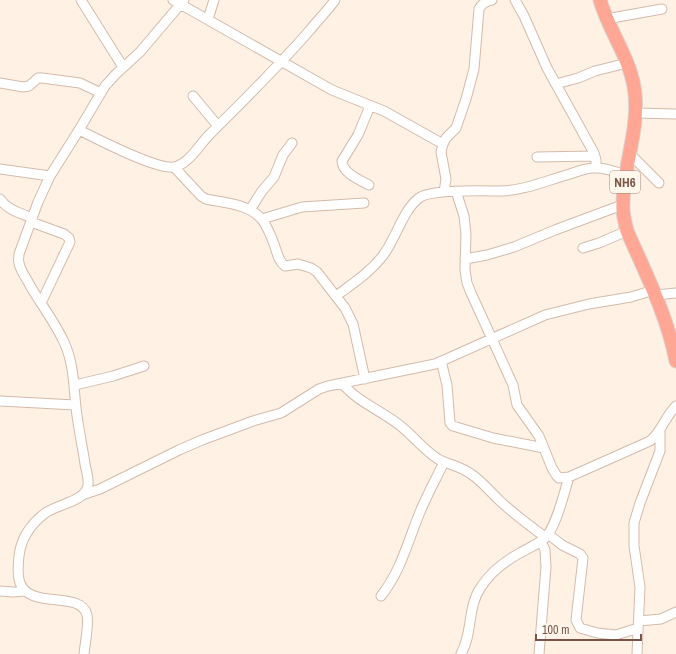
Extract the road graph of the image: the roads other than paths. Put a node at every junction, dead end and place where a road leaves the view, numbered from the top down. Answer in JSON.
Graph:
{"nodes":[{"id":1,"x":80,"y":0,"type":"edge"},
{"id":2,"x":173,"y":0,"type":"edge"},
{"id":3,"x":214,"y":0,"type":"edge"},
{"id":4,"x":336,"y":0,"type":"edge"},
{"id":5,"x":492,"y":0,"type":"edge"},
{"id":6,"x":515,"y":0,"type":"edge"},
{"id":7,"x":600,"y":0,"type":"edge"},
{"id":8,"x":183,"y":2,"type":"edge"},
{"id":9,"x":662,"y":10,"type":"dead end"},
{"id":10,"x":208,"y":19,"type":"junction"},
{"id":11,"x":606,"y":19,"type":"junction"},
{"id":12,"x":283,"y":61,"type":"junction"},
{"id":13,"x":627,"y":63,"type":"junction"},
{"id":14,"x":123,"y":67,"type":"junction"},
{"id":15,"x":0,"y":83,"type":"edge"},
{"id":16,"x":556,"y":84,"type":"junction"},
{"id":17,"x":101,"y":93,"type":"junction"},
{"id":18,"x":193,"y":96,"type":"dead end"},
{"id":19,"x":370,"y":106,"type":"junction"},
{"id":20,"x":635,"y":113,"type":"junction"},
{"id":21,"x":676,"y":114,"type":"edge"},
{"id":22,"x":218,"y":126,"type":"junction"},
{"id":23,"x":79,"y":130,"type":"junction"},
{"id":24,"x":292,"y":143,"type":"dead end"},
{"id":25,"x":442,"y":144,"type":"junction"},
{"id":26,"x":630,"y":154,"type":"junction"},
{"id":27,"x":595,"y":156,"type":"junction"},
{"id":28,"x":537,"y":157,"type":"dead end"},
{"id":29,"x":174,"y":167,"type":"junction"},
{"id":30,"x":596,"y":168,"type":"junction"},
{"id":31,"x":1,"y":172,"type":"edge"},
{"id":32,"x":626,"y":175,"type":"junction"},
{"id":33,"x":50,"y":176,"type":"junction"},
{"id":34,"x":659,"y":183,"type":"dead end"},
{"id":35,"x":369,"y":185,"type":"dead end"},
{"id":36,"x":456,"y":191,"type":"junction"},
{"id":37,"x":444,"y":192,"type":"junction"},
{"id":38,"x":0,"y":199,"type":"edge"},
{"id":39,"x":364,"y":203,"type":"dead end"},
{"id":40,"x":622,"y":205,"type":"junction"},
{"id":41,"x":250,"y":210,"type":"junction"},
{"id":42,"x":262,"y":219,"type":"junction"},
{"id":43,"x":31,"y":220,"type":"junction"},
{"id":44,"x":627,"y":231,"type":"junction"},
{"id":45,"x":583,"y":248,"type":"dead end"},
{"id":46,"x":465,"y":259,"type":"junction"},
{"id":47,"x":655,"y":293,"type":"junction"},
{"id":48,"x":676,"y":293,"type":"edge"},
{"id":49,"x":336,"y":296,"type":"junction"},
{"id":50,"x":41,"y":303,"type":"junction"},
{"id":51,"x":492,"y":339,"type":"junction"},
{"id":52,"x":441,"y":361,"type":"junction"},
{"id":53,"x":676,"y":361,"type":"edge"},
{"id":54,"x":144,"y":366,"type":"dead end"},
{"id":55,"x":365,"y":379,"type":"junction"},
{"id":56,"x":342,"y":383,"type":"junction"},
{"id":57,"x":75,"y":385,"type":"junction"},
{"id":58,"x":0,"y":401,"type":"edge"},
{"id":59,"x":75,"y":405,"type":"junction"},
{"id":60,"x":676,"y":406,"type":"edge"},
{"id":61,"x":660,"y":430,"type":"junction"},
{"id":62,"x":544,"y":448,"type":"junction"},
{"id":63,"x":444,"y":462,"type":"junction"},
{"id":64,"x":569,"y":476,"type":"junction"},
{"id":65,"x":82,"y":495,"type":"junction"},
{"id":66,"x":545,"y":537,"type":"junction"},
{"id":67,"x":0,"y":591,"type":"edge"},
{"id":68,"x":25,"y":591,"type":"junction"},
{"id":69,"x":381,"y":596,"type":"dead end"},
{"id":70,"x":676,"y":612,"type":"edge"},
{"id":71,"x":639,"y":625,"type":"junction"},
{"id":72,"x":84,"y":654,"type":"edge"},
{"id":73,"x":461,"y":654,"type":"edge"},
{"id":74,"x":538,"y":654,"type":"edge"},
{"id":75,"x":637,"y":654,"type":"edge"}],
"edges":[{"from":1,"to":14,"type":"street"},
{"from":2,"to":8,"type":"street"},
{"from":3,"to":10,"type":"street"},
{"from":4,"to":12,"type":"street"},
{"from":5,"to":25,"type":"street"},
{"from":6,"to":16,"type":"street"},
{"from":7,"to":11,"type":"highway","number":"NH6"},
{"from":8,"to":10,"type":"street"},
{"from":8,"to":14,"type":"street"},
{"from":9,"to":11,"type":"street"},
{"from":10,"to":12,"type":"street"},
{"from":11,"to":13,"type":"highway","number":"NH6"},
{"from":12,"to":19,"type":"street"},
{"from":12,"to":22,"type":"street"},
{"from":13,"to":16,"type":"street"},
{"from":13,"to":20,"type":"highway","number":"NH6"},
{"from":14,"to":17,"type":"street"},
{"from":15,"to":17,"type":"street"},
{"from":16,"to":27,"type":"street"},
{"from":17,"to":23,"type":"street"},
{"from":18,"to":22,"type":"street"},
{"from":19,"to":25,"type":"street"},
{"from":19,"to":35,"type":"street"},
{"from":20,"to":21,"type":"street"},
{"from":20,"to":26,"type":"highway","number":"NH6"},
{"from":22,"to":29,"type":"street"},
{"from":23,"to":29,"type":"street"},
{"from":23,"to":33,"type":"street"},
{"from":24,"to":41,"type":"street"},
{"from":25,"to":37,"type":"street"},
{"from":26,"to":32,"type":"highway","number":"NH6"},
{"from":26,"to":34,"type":"street"},
{"from":27,"to":28,"type":"street"},
{"from":27,"to":30,"type":"street"},
{"from":29,"to":41,"type":"street"},
{"from":30,"to":32,"type":"street"},
{"from":30,"to":36,"type":"street"},
{"from":31,"to":33,"type":"street"},
{"from":32,"to":40,"type":"highway","number":"NH6"},
{"from":33,"to":43,"type":"street"},
{"from":36,"to":37,"type":"street"},
{"from":36,"to":46,"type":"street"},
{"from":37,"to":49,"type":"street"},
{"from":38,"to":43,"type":"street"},
{"from":39,"to":42,"type":"street"},
{"from":40,"to":44,"type":"highway","number":"NH6"},
{"from":40,"to":46,"type":"street"},
{"from":41,"to":42,"type":"street"},
{"from":42,"to":49,"type":"street"},
{"from":43,"to":50,"type":"street"},
{"from":43,"to":50,"type":"street"},
{"from":44,"to":45,"type":"street"},
{"from":44,"to":47,"type":"highway","number":"NH6"},
{"from":46,"to":51,"type":"street"},
{"from":47,"to":48,"type":"street"},
{"from":47,"to":51,"type":"street"},
{"from":47,"to":53,"type":"highway","number":"NH6"},
{"from":49,"to":55,"type":"street"},
{"from":50,"to":57,"type":"street"},
{"from":51,"to":52,"type":"street"},
{"from":51,"to":62,"type":"street"},
{"from":52,"to":55,"type":"street"},
{"from":52,"to":62,"type":"street"},
{"from":54,"to":57,"type":"street"},
{"from":55,"to":56,"type":"street"},
{"from":56,"to":63,"type":"street"},
{"from":56,"to":65,"type":"street"},
{"from":57,"to":59,"type":"street"},
{"from":58,"to":59,"type":"street"},
{"from":59,"to":65,"type":"street"},
{"from":60,"to":61,"type":"street"},
{"from":61,"to":64,"type":"street"},
{"from":61,"to":71,"type":"street"},
{"from":62,"to":64,"type":"street"},
{"from":63,"to":66,"type":"street"},
{"from":63,"to":69,"type":"street"},
{"from":64,"to":66,"type":"street"},
{"from":65,"to":68,"type":"street"},
{"from":66,"to":71,"type":"street"},
{"from":66,"to":73,"type":"street"},
{"from":66,"to":74,"type":"street"},
{"from":67,"to":68,"type":"street"},
{"from":68,"to":72,"type":"street"},
{"from":70,"to":71,"type":"street"},
{"from":71,"to":75,"type":"street"}]}
